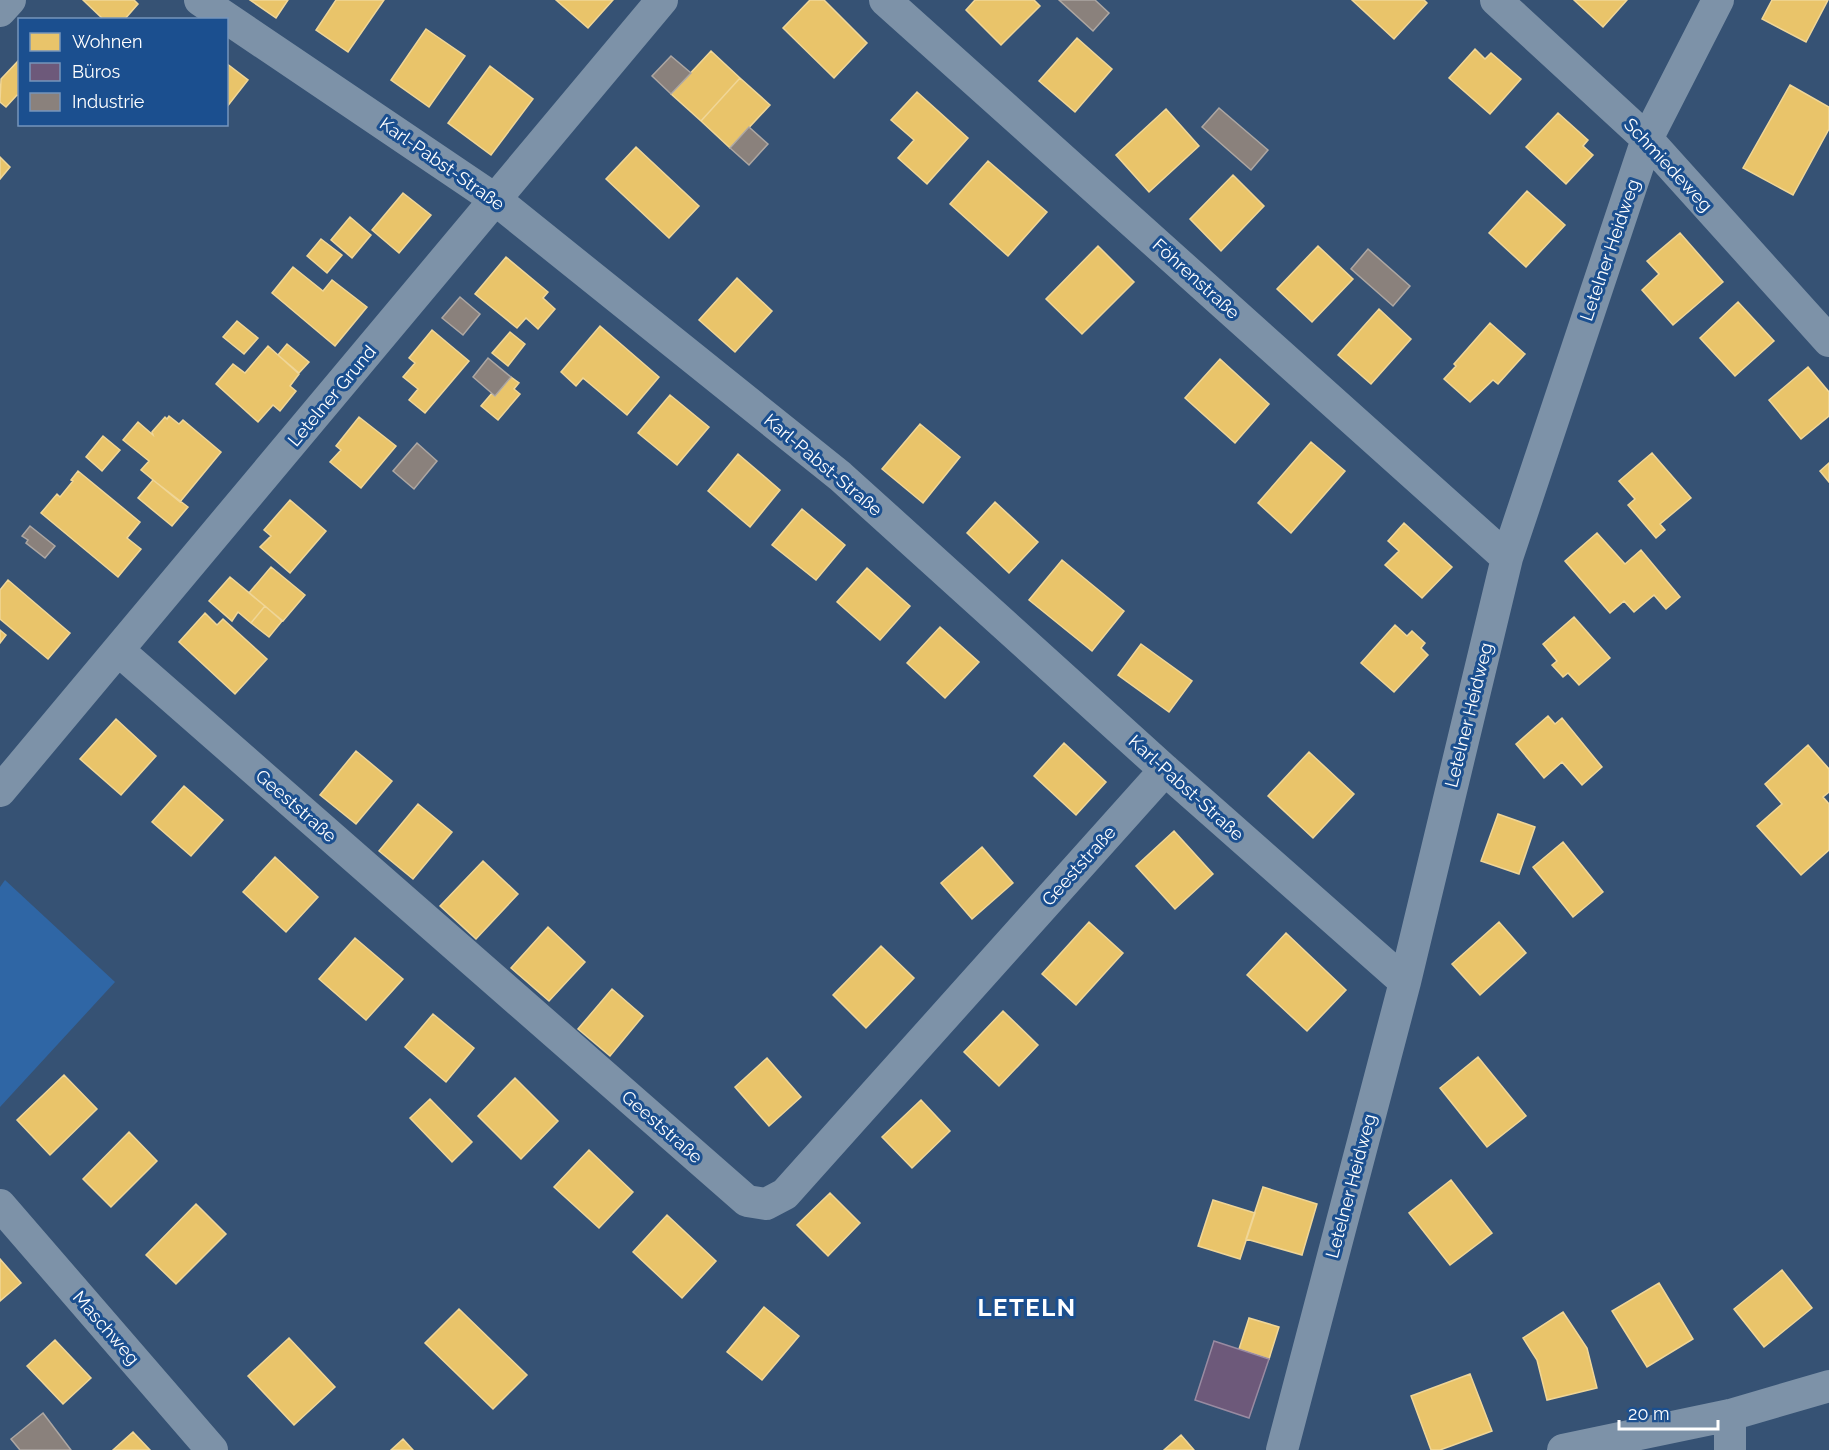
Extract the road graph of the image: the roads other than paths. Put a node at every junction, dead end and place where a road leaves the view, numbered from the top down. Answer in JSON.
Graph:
{"nodes":[{"id":1,"x":10,"y":0,"type":"edge"},
{"id":2,"x":200,"y":0,"type":"edge"},
{"id":3,"x":662,"y":0,"type":"edge"},
{"id":4,"x":885,"y":0,"type":"edge"},
{"id":5,"x":1496,"y":0,"type":"edge"},
{"id":6,"x":1718,"y":0,"type":"edge"},
{"id":7,"x":0,"y":11,"type":"edge"},
{"id":8,"x":227,"y":18,"type":"edge"},
{"id":9,"x":228,"y":19,"type":"edge"},
{"id":10,"x":1647,"y":139,"type":"junction"},
{"id":11,"x":496,"y":200,"type":"junction"},
{"id":12,"x":1829,"y":341,"type":"edge"},
{"id":13,"x":1507,"y":558,"type":"junction"},
{"id":14,"x":118,"y":650,"type":"junction"},
{"id":15,"x":1165,"y":770,"type":"junction"},
{"id":16,"x":0,"y":791,"type":"edge"},
{"id":17,"x":1405,"y":982,"type":"junction"},
{"id":18,"x":0,"y":1205,"type":"edge"},
{"id":19,"x":1829,"y":1386,"type":"edge"},
{"id":20,"x":1730,"y":1414,"type":"junction"},
{"id":21,"x":212,"y":1450,"type":"edge"},
{"id":22,"x":1282,"y":1450,"type":"edge"},
{"id":23,"x":1563,"y":1450,"type":"edge"},
{"id":24,"x":1730,"y":1450,"type":"edge"}],
"edges":[{"from":1,"to":7,"type":"street"},
{"from":2,"to":8,"type":"street","name":"Karl-Pabst-Straße"},
{"from":3,"to":11,"type":"street","name":"Letelner Grund"},
{"from":4,"to":13,"type":"street","name":"Föhrenstraße"},
{"from":5,"to":10,"type":"street","name":"Schmiedeweg"},
{"from":6,"to":10,"type":"street","name":"Letelner Heidweg"},
{"from":9,"to":11,"type":"street","name":"Karl-Pabst-Straße"},
{"from":10,"to":12,"type":"street","name":"Schmiedeweg"},
{"from":10,"to":13,"type":"street","name":"Letelner Heidweg"},
{"from":11,"to":14,"type":"street","name":"Letelner Grund"},
{"from":11,"to":15,"type":"street","name":"Karl-Pabst-Straße"},
{"from":13,"to":17,"type":"street","name":"Letelner Heidweg"},
{"from":14,"to":15,"type":"street","name":"Geeststraße"},
{"from":14,"to":16,"type":"street","name":"Letelner Grund"},
{"from":15,"to":17,"type":"street","name":"Karl-Pabst-Straße"},
{"from":17,"to":22,"type":"street","name":"Letelner Heidweg"},
{"from":18,"to":21,"type":"street","name":"Maschweg"},
{"from":19,"to":20,"type":"street"},
{"from":20,"to":23,"type":"street"},
{"from":20,"to":24,"type":"street"}]}
